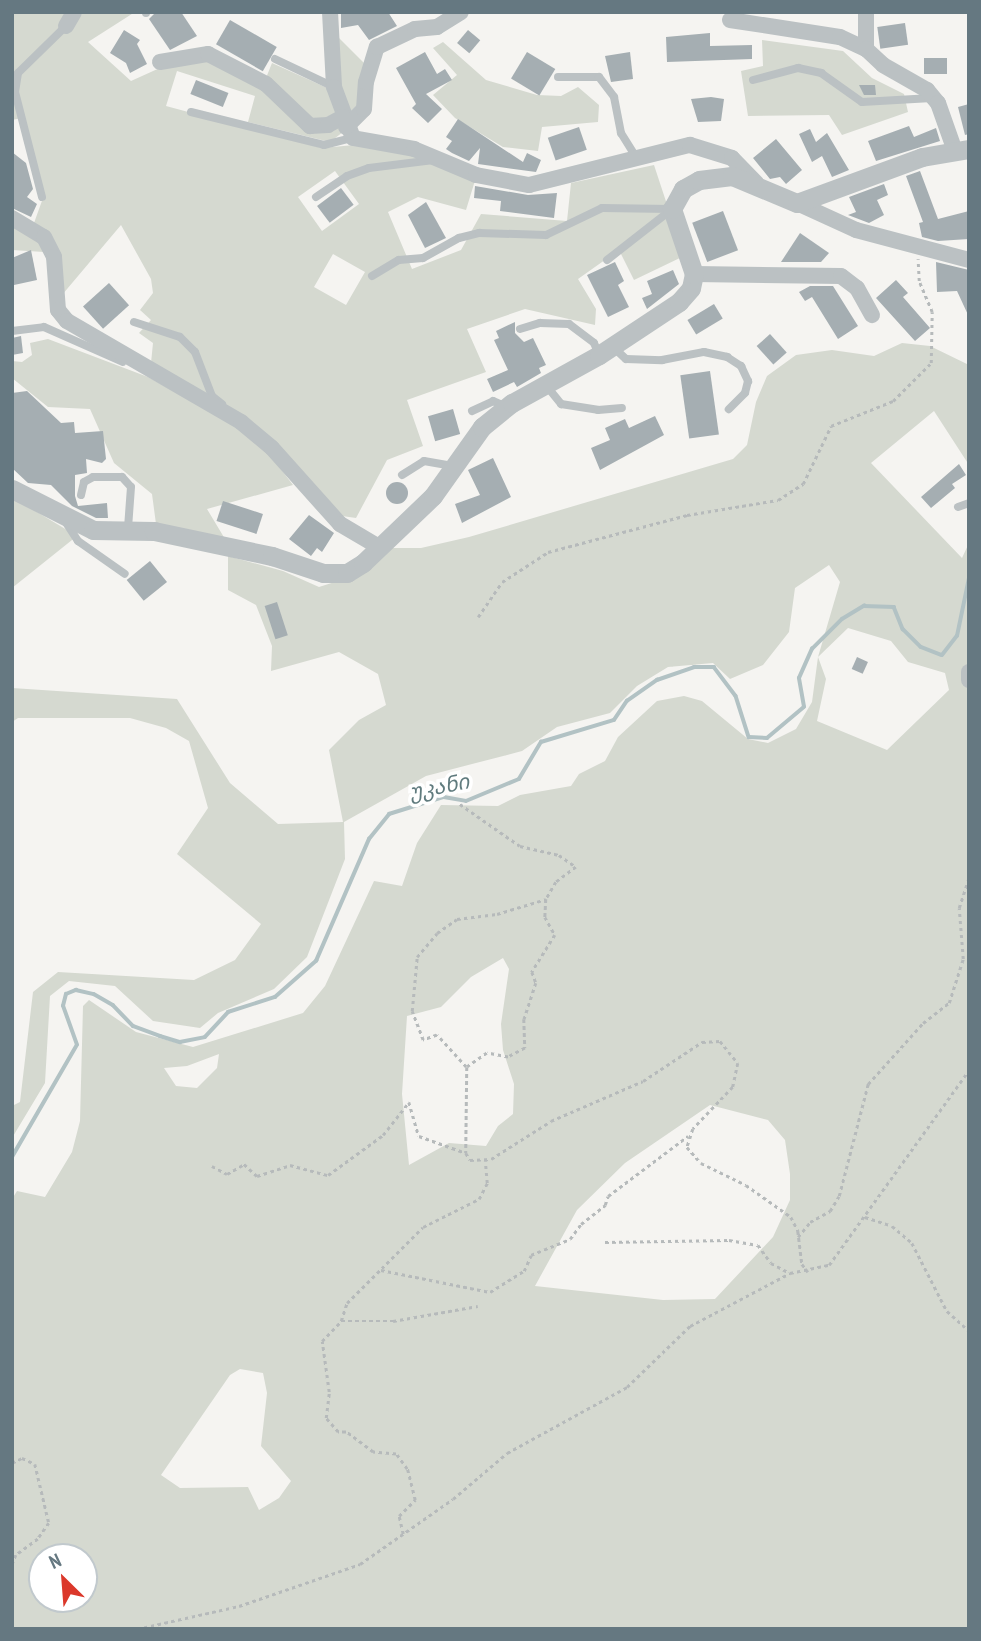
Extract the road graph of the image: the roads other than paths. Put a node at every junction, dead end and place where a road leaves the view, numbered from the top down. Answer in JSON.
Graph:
{"nodes":[{"id":1,"x":330,"y":12,"type":"edge"},
{"id":2,"x":461,"y":12,"type":"edge"},
{"id":3,"x":866,"y":12,"type":"edge"},
{"id":4,"x":70,"y":19,"type":"edge"},
{"id":5,"x":730,"y":20,"type":"dead end"},
{"id":6,"x":866,"y":49,"type":"junction"},
{"id":7,"x":275,"y":59,"type":"dead end"},
{"id":8,"x":160,"y":62,"type":"dead end"},
{"id":9,"x":558,"y":77,"type":"dead end"},
{"id":10,"x":753,"y":80,"type":"dead end"},
{"id":11,"x":334,"y":87,"type":"junction"},
{"id":12,"x":934,"y":99,"type":"junction"},
{"id":13,"x":191,"y":112,"type":"dead end"},
{"id":14,"x":348,"y":127,"type":"junction"},
{"id":15,"x":962,"y":150,"type":"edge"},
{"id":16,"x":441,"y":158,"type":"junction"},
{"id":17,"x":639,"y":161,"type":"junction"},
{"id":18,"x":756,"y":183,"type":"junction"},
{"id":19,"x":42,"y":197,"type":"dead end"},
{"id":20,"x":316,"y":197,"type":"dead end"},
{"id":21,"x":797,"y":203,"type":"junction"},
{"id":22,"x":672,"y":209,"type":"junction"},
{"id":23,"x":12,"y":218,"type":"edge"},
{"id":24,"x":607,"y":260,"type":"dead end"},
{"id":25,"x":969,"y":260,"type":"edge"},
{"id":26,"x":694,"y":274,"type":"junction"},
{"id":27,"x":372,"y":276,"type":"dead end"},
{"id":28,"x":872,"y":315,"type":"dead end"},
{"id":29,"x":134,"y":322,"type":"dead end"},
{"id":30,"x":520,"y":329,"type":"dead end"},
{"id":31,"x":12,"y":331,"type":"edge"},
{"id":32,"x":606,"y":351,"type":"junction"},
{"id":33,"x":159,"y":374,"type":"junction"},
{"id":34,"x":545,"y":384,"type":"junction"},
{"id":35,"x":507,"y":407,"type":"junction"},
{"id":36,"x":622,"y":408,"type":"dead end"},
{"id":37,"x":729,"y":409,"type":"dead end"},
{"id":38,"x":472,"y":411,"type":"dead end"},
{"id":39,"x":241,"y":422,"type":"junction"},
{"id":40,"x":455,"y":466,"type":"junction"},
{"id":41,"x":402,"y":475,"type":"dead end"},
{"id":42,"x":12,"y":489,"type":"edge"},
{"id":43,"x":81,"y":495,"type":"dead end"},
{"id":44,"x":969,"y":503,"type":"edge"},
{"id":45,"x":958,"y":507,"type":"dead end"},
{"id":46,"x":62,"y":517,"type":"junction"},
{"id":47,"x":128,"y":531,"type":"junction"},
{"id":48,"x":379,"y":547,"type":"junction"},
{"id":49,"x":125,"y":574,"type":"dead end"},
{"id":50,"x":969,"y":672,"type":"edge"},
{"id":51,"x":969,"y":680,"type":"edge"}],
"edges":[{"from":1,"to":11,"type":"street"},
{"from":2,"to":14,"type":"street"},
{"from":3,"to":6,"type":"street"},
{"from":4,"to":19,"type":"lane"},
{"from":5,"to":6,"type":"street"},
{"from":6,"to":12,"type":"street"},
{"from":7,"to":11,"type":"lane"},
{"from":8,"to":14,"type":"street"},
{"from":9,"to":17,"type":"lane"},
{"from":10,"to":12,"type":"lane"},
{"from":11,"to":14,"type":"street"},
{"from":12,"to":15,"type":"street"},
{"from":13,"to":14,"type":"lane"},
{"from":14,"to":16,"type":"street"},
{"from":15,"to":21,"type":"street"},
{"from":16,"to":17,"type":"street"},
{"from":16,"to":20,"type":"lane"},
{"from":17,"to":18,"type":"street"},
{"from":18,"to":21,"type":"street"},
{"from":18,"to":22,"type":"street"},
{"from":21,"to":25,"type":"street"},
{"from":22,"to":24,"type":"lane"},
{"from":22,"to":26,"type":"street"},
{"from":22,"to":27,"type":"lane"},
{"from":23,"to":33,"type":"street"},
{"from":26,"to":28,"type":"street"},
{"from":26,"to":32,"type":"street"},
{"from":29,"to":39,"type":"lane"},
{"from":30,"to":32,"type":"lane"},
{"from":31,"to":33,"type":"lane"},
{"from":32,"to":34,"type":"street"},
{"from":32,"to":37,"type":"lane"},
{"from":33,"to":39,"type":"street"},
{"from":34,"to":35,"type":"street"},
{"from":34,"to":36,"type":"lane"},
{"from":35,"to":38,"type":"lane"},
{"from":35,"to":40,"type":"street"},
{"from":39,"to":48,"type":"street"},
{"from":40,"to":41,"type":"lane"},
{"from":40,"to":48,"type":"street"},
{"from":42,"to":46,"type":"street"},
{"from":43,"to":47,"type":"lane"},
{"from":44,"to":45,"type":"lane"},
{"from":46,"to":47,"type":"street"},
{"from":46,"to":49,"type":"lane"},
{"from":47,"to":48,"type":"street"},
{"from":50,"to":51,"type":"street"}]}
